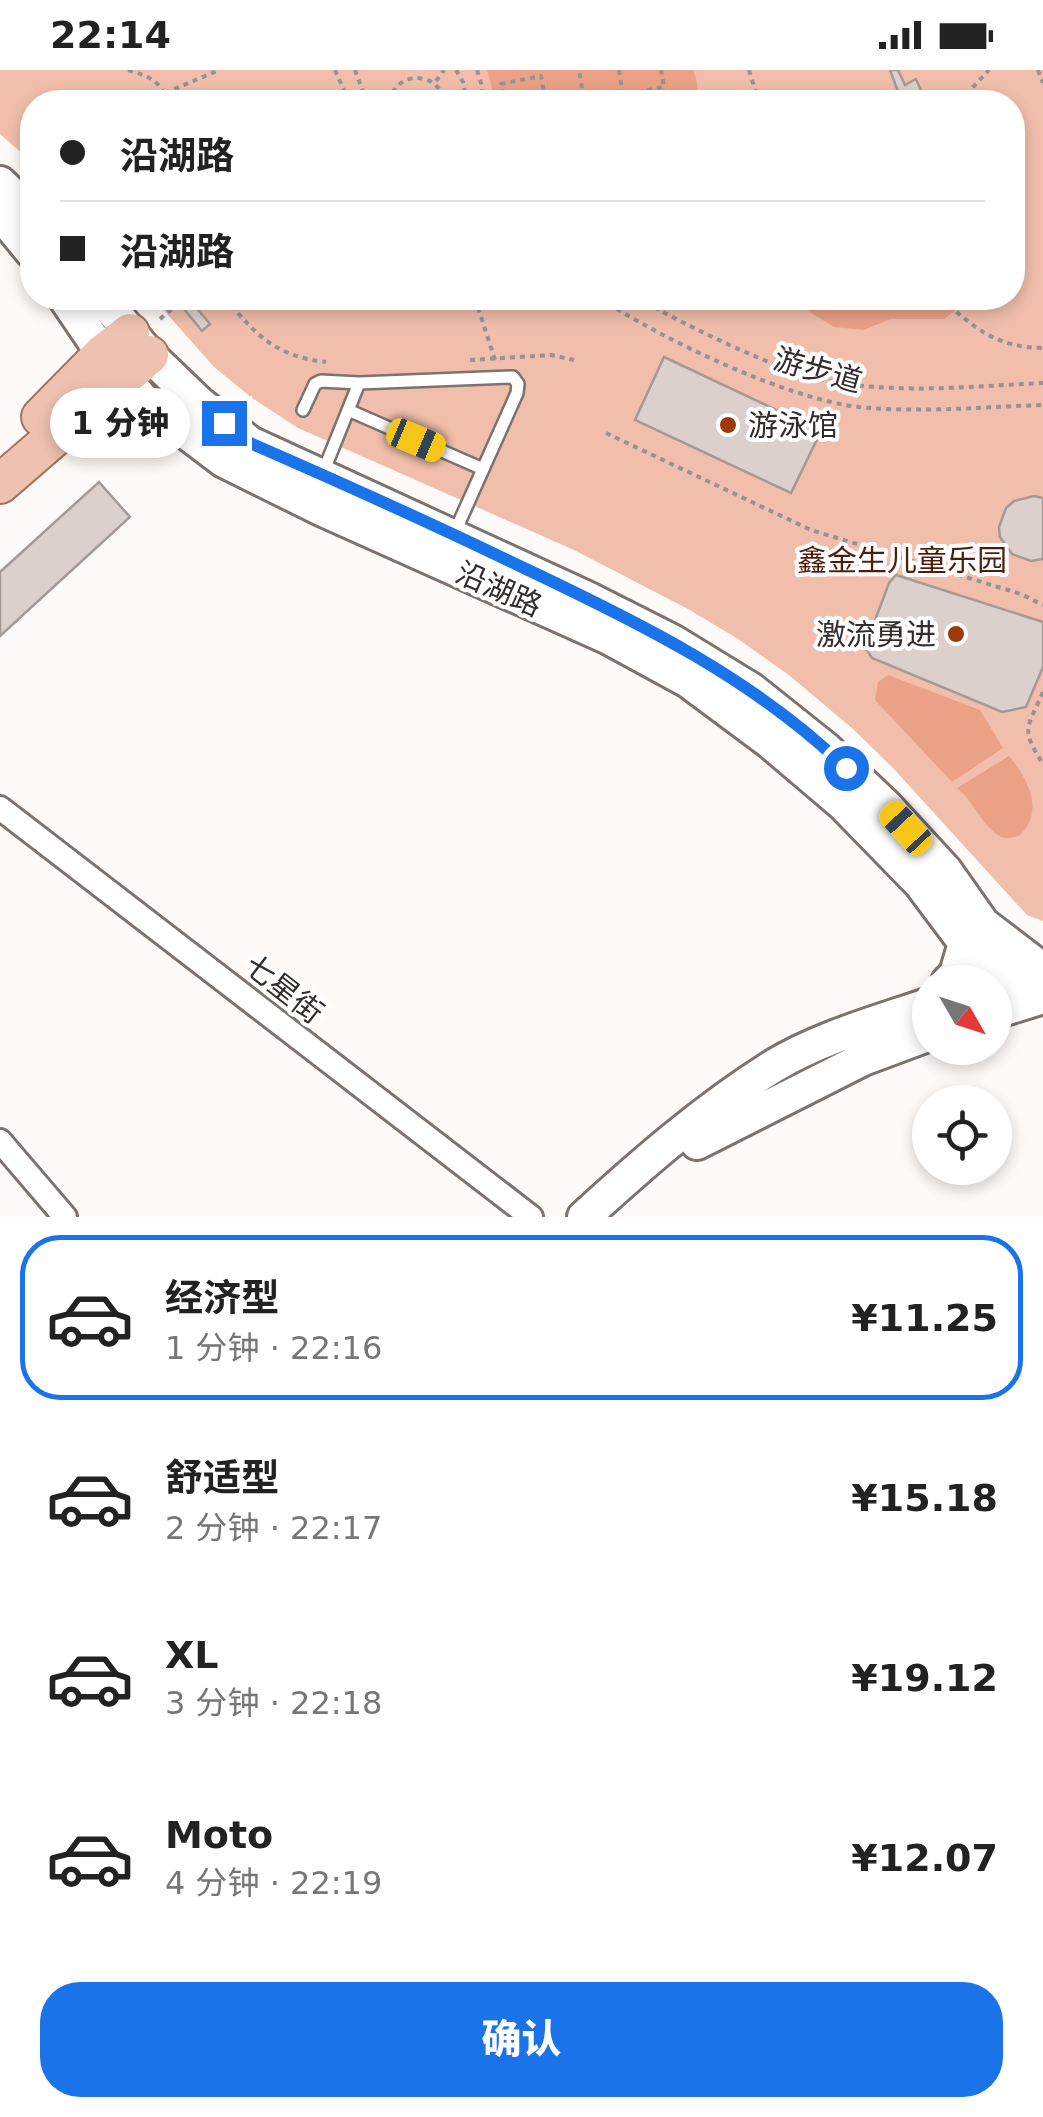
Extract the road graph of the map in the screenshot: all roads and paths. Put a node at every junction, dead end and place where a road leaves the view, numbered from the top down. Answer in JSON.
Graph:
{"nodes":[{"id":1,"x":128,"y":70,"type":"edge"},
{"id":2,"x":219,"y":70,"type":"edge"},
{"id":3,"x":354,"y":70,"type":"edge"},
{"id":4,"x":367,"y":70,"type":"edge"},
{"id":5,"x":444,"y":70,"type":"edge"},
{"id":6,"x":661,"y":70,"type":"edge"},
{"id":7,"x":990,"y":70,"type":"edge"},
{"id":8,"x":1038,"y":70,"type":"edge"},
{"id":9,"x":357,"y":77,"type":"junction"},
{"id":10,"x":436,"y":81,"type":"junction"},
{"id":11,"x":1043,"y":83,"type":"edge"},
{"id":12,"x":162,"y":90,"type":"edge"},
{"id":13,"x":171,"y":90,"type":"edge"},
{"id":14,"x":362,"y":90,"type":"edge"},
{"id":15,"x":393,"y":90,"type":"edge"},
{"id":16,"x":442,"y":90,"type":"edge"},
{"id":17,"x":502,"y":90,"type":"edge"},
{"id":18,"x":544,"y":90,"type":"edge"},
{"id":19,"x":649,"y":90,"type":"edge"},
{"id":20,"x":970,"y":90,"type":"edge"},
{"id":21,"x":0,"y":183,"type":"edge"},
{"id":22,"x":20,"y":202,"type":"edge"},
{"id":23,"x":0,"y":213,"type":"edge"},
{"id":24,"x":20,"y":237,"type":"edge"},
{"id":25,"x":82,"y":310,"type":"edge"},
{"id":26,"x":110,"y":310,"type":"edge"},
{"id":27,"x":172,"y":310,"type":"edge"},
{"id":28,"x":236,"y":310,"type":"edge"},
{"id":29,"x":479,"y":310,"type":"edge"},
{"id":30,"x":620,"y":310,"type":"edge"},
{"id":31,"x":662,"y":310,"type":"edge"},
{"id":32,"x":956,"y":310,"type":"edge"},
{"id":33,"x":133,"y":347,"type":"junction"},
{"id":34,"x":1043,"y":348,"type":"edge"},
{"id":35,"x":494,"y":358,"type":"junction"},
{"id":36,"x":574,"y":360,"type":"dead end"},
{"id":37,"x":456,"y":361,"type":"dead end"},
{"id":38,"x":328,"y":363,"type":"dead end"},
{"id":39,"x":499,"y":377,"type":"junction"},
{"id":40,"x":359,"y":383,"type":"junction"},
{"id":41,"x":1043,"y":383,"type":"edge"},
{"id":42,"x":1043,"y":405,"type":"edge"},
{"id":43,"x":303,"y":410,"type":"dead end"},
{"id":44,"x":348,"y":410,"type":"junction"},
{"id":45,"x":606,"y":433,"type":"dead end"},
{"id":46,"x":237,"y":452,"type":"junction"},
{"id":47,"x":0,"y":456,"type":"edge"},
{"id":48,"x":483,"y":469,"type":"junction"},
{"id":49,"x":322,"y":474,"type":"junction"},
{"id":50,"x":0,"y":484,"type":"edge"},
{"id":51,"x":454,"y":534,"type":"junction"},
{"id":52,"x":1043,"y":603,"type":"edge"},
{"id":53,"x":1043,"y":692,"type":"edge"},
{"id":54,"x":1043,"y":764,"type":"edge"},
{"id":55,"x":0,"y":808,"type":"edge"},
{"id":56,"x":965,"y":943,"type":"junction"},
{"id":57,"x":959,"y":965,"type":"edge"},
{"id":58,"x":985,"y":965,"type":"edge"},
{"id":59,"x":1012,"y":980,"type":"edge"},
{"id":60,"x":1041,"y":981,"type":"edge"},
{"id":61,"x":1012,"y":1001,"type":"edge"},
{"id":62,"x":912,"y":1012,"type":"edge"},
{"id":63,"x":912,"y":1021,"type":"edge"},
{"id":64,"x":0,"y":1141,"type":"edge"},
{"id":65,"x":65,"y":1217,"type":"edge"},
{"id":66,"x":531,"y":1217,"type":"edge"},
{"id":67,"x":584,"y":1217,"type":"edge"},
{"id":68,"x":603,"y":1217,"type":"edge"}],
"edges":[{"from":1,"to":12,"type":"path"},
{"from":2,"to":13,"type":"path"},
{"from":3,"to":9,"type":"path"},
{"from":4,"to":9,"type":"path"},
{"from":5,"to":10,"type":"path"},
{"from":6,"to":19,"type":"path"},
{"from":7,"to":20,"type":"path"},
{"from":8,"to":11,"type":"path"},
{"from":9,"to":14,"type":"path"},
{"from":10,"to":15,"type":"path"},
{"from":10,"to":16,"type":"path"},
{"from":17,"to":18,"type":"path"},
{"from":21,"to":22,"type":"main road"},
{"from":23,"to":24,"type":"main road"},
{"from":25,"to":33,"type":"main road","name":"沿湖路"},
{"from":26,"to":33,"type":"main road","name":"沿湖路"},
{"from":27,"to":33,"type":"path"},
{"from":28,"to":38,"type":"path"},
{"from":29,"to":35,"type":"path"},
{"from":30,"to":42,"type":"path","name":"游步道"},
{"from":31,"to":41,"type":"path"},
{"from":32,"to":34,"type":"path"},
{"from":33,"to":46,"type":"main road","name":"沿湖路"},
{"from":33,"to":47,"type":"main road"},
{"from":33,"to":50,"type":"main road"},
{"from":35,"to":36,"type":"path"},
{"from":35,"to":37,"type":"path"},
{"from":35,"to":39,"type":"path"},
{"from":39,"to":40,"type":"lane"},
{"from":39,"to":48,"type":"lane"},
{"from":40,"to":43,"type":"lane"},
{"from":40,"to":44,"type":"lane"},
{"from":44,"to":48,"type":"lane"},
{"from":44,"to":49,"type":"lane"},
{"from":45,"to":52,"type":"path"},
{"from":46,"to":49,"type":"main road","name":"沿湖路"},
{"from":46,"to":56,"type":"main road","name":"沿湖路"},
{"from":48,"to":51,"type":"lane"},
{"from":49,"to":51,"type":"main road","name":"沿湖路"},
{"from":51,"to":60,"type":"main road","name":"沿湖路"},
{"from":53,"to":54,"type":"path"},
{"from":55,"to":66,"type":"street","name":"七星街"},
{"from":56,"to":57,"type":"main road"},
{"from":56,"to":58,"type":"main road","name":"沿湖路"},
{"from":59,"to":60,"type":"main road","name":"沿湖路"},
{"from":60,"to":61,"type":"main road"},
{"from":62,"to":67,"type":"main road"},
{"from":63,"to":68,"type":"main road"},
{"from":64,"to":65,"type":"street"}]}
